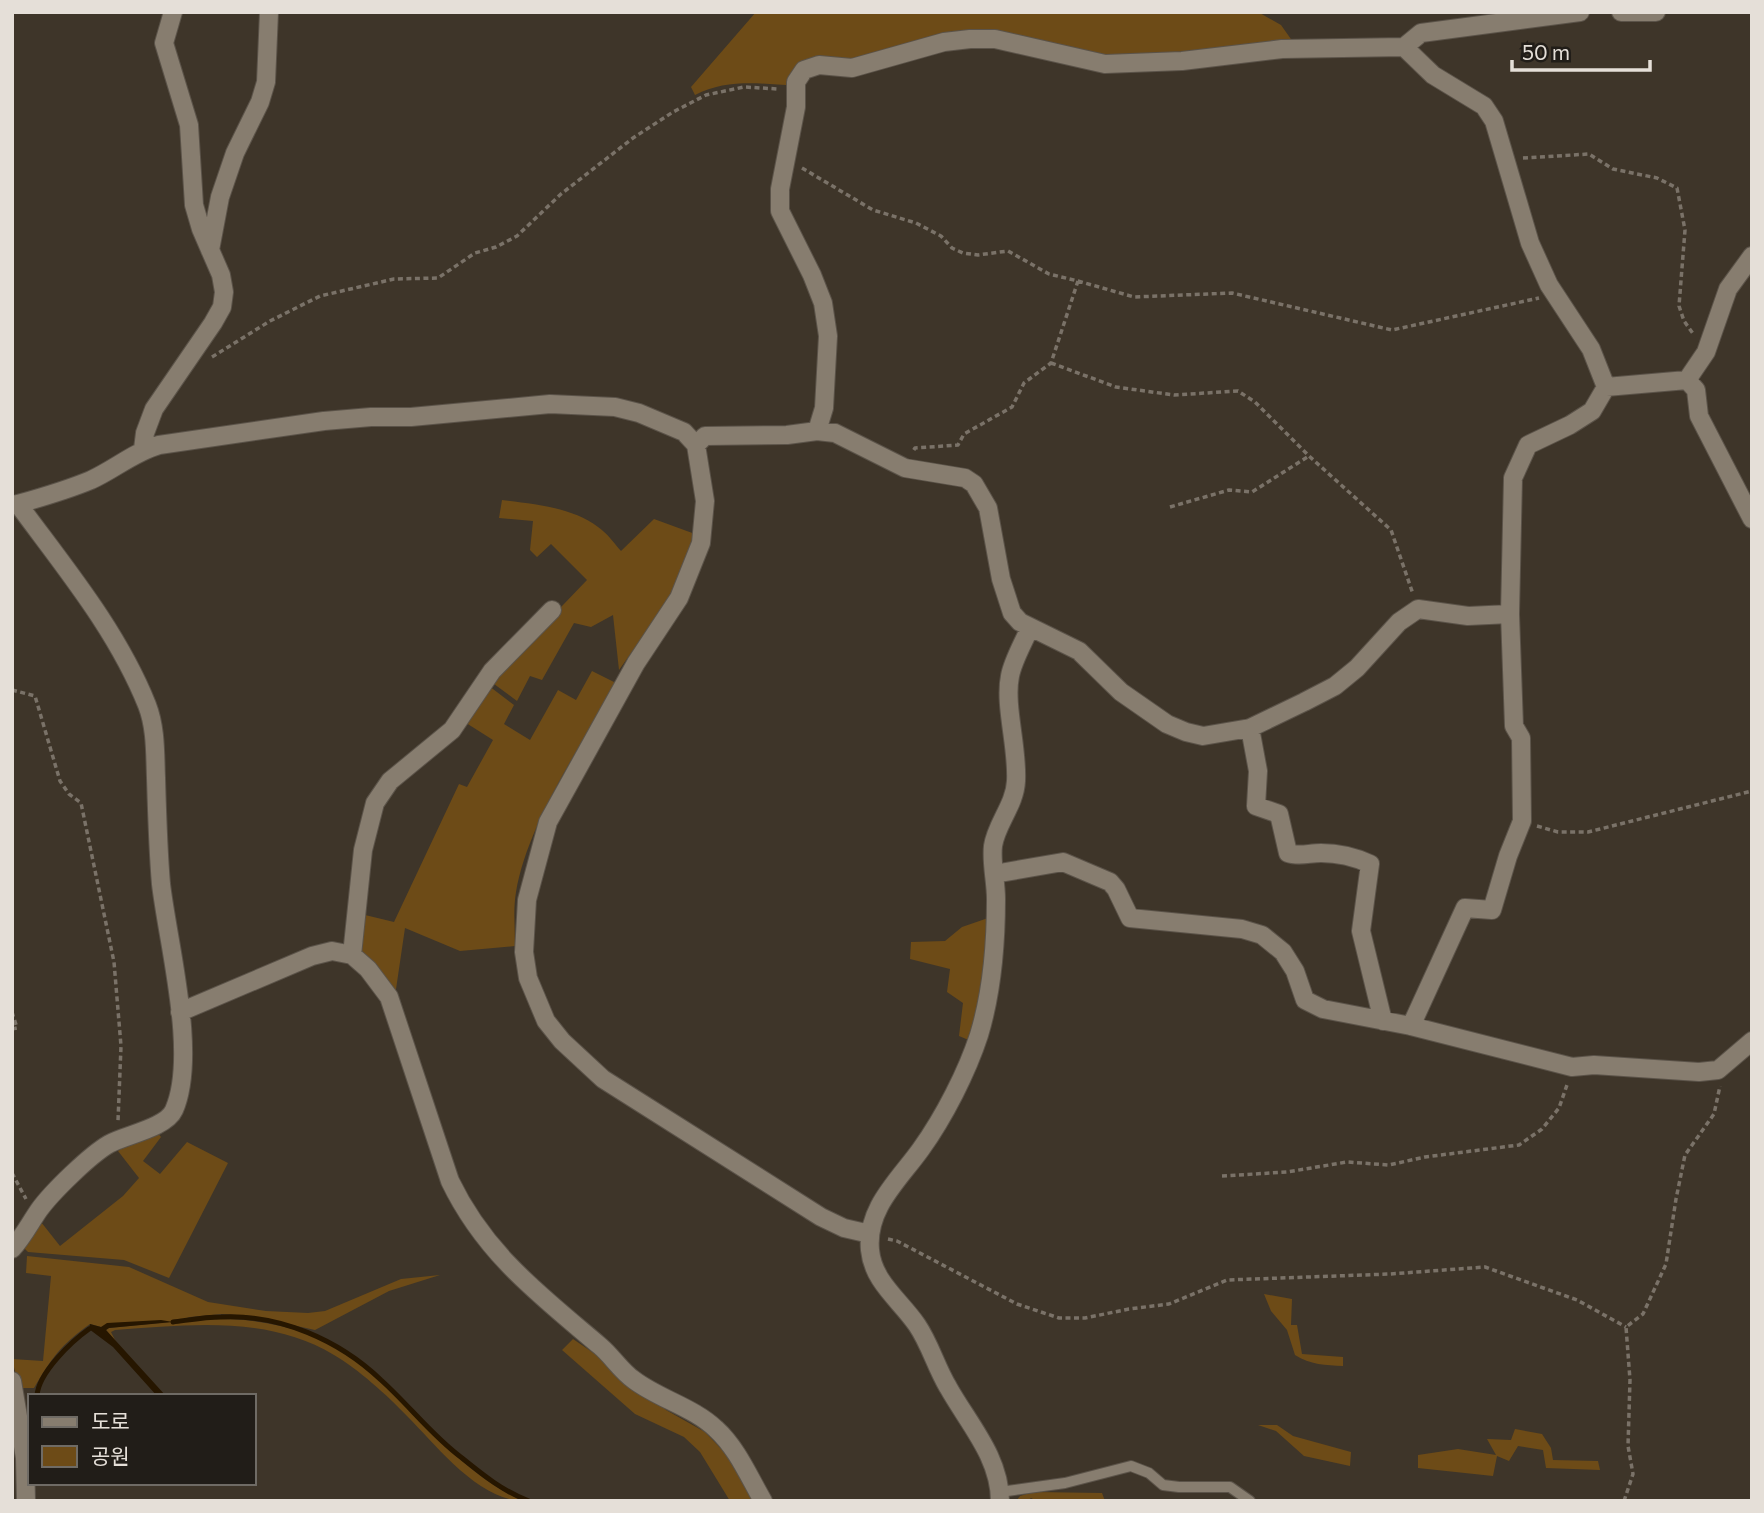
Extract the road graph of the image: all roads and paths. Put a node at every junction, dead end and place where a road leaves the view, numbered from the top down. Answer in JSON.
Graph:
{"nodes":[{"id":1,"x":173,"y":12,"type":"edge"},
{"id":2,"x":269,"y":12,"type":"edge"},
{"id":3,"x":1580,"y":12,"type":"edge"},
{"id":4,"x":1621,"y":12,"type":"edge"},
{"id":5,"x":1656,"y":12,"type":"edge"},
{"id":6,"x":1404,"y":47,"type":"junction"},
{"id":7,"x":796,"y":90,"type":"junction"},
{"id":8,"x":1503,"y":148,"type":"junction"},
{"id":9,"x":787,"y":159,"type":"junction"},
{"id":10,"x":210,"y":250,"type":"junction"},
{"id":11,"x":1752,"y":256,"type":"edge"},
{"id":12,"x":1078,"y":281,"type":"junction"},
{"id":13,"x":1555,"y":293,"type":"junction"},
{"id":14,"x":1706,"y":352,"type":"junction"},
{"id":15,"x":205,"y":361,"type":"dead end"},
{"id":16,"x":1051,"y":363,"type":"junction"},
{"id":17,"x":1687,"y":380,"type":"junction"},
{"id":18,"x":1606,"y":387,"type":"junction"},
{"id":19,"x":817,"y":431,"type":"junction"},
{"id":20,"x":696,"y":446,"type":"junction"},
{"id":21,"x":143,"y":449,"type":"junction"},
{"id":22,"x":1309,"y":456,"type":"junction"},
{"id":23,"x":905,"y":468,"type":"junction"},
{"id":24,"x":15,"y":504,"type":"edge"},
{"id":25,"x":1170,"y":507,"type":"dead end"},
{"id":26,"x":1752,"y":519,"type":"edge"},
{"id":27,"x":1418,"y":609,"type":"junction"},
{"id":28,"x":552,"y":610,"type":"dead end"},
{"id":29,"x":1510,"y":614,"type":"junction"},
{"id":30,"x":1030,"y":627,"type":"junction"},
{"id":31,"x":12,"y":690,"type":"edge"},
{"id":32,"x":1250,"y":728,"type":"junction"},
{"id":33,"x":1752,"y":791,"type":"edge"},
{"id":34,"x":1522,"y":821,"type":"junction"},
{"id":35,"x":994,"y":874,"type":"junction"},
{"id":36,"x":352,"y":955,"type":"junction"},
{"id":37,"x":12,"y":1012,"type":"edge"},
{"id":38,"x":180,"y":1012,"type":"junction"},
{"id":39,"x":1383,"y":1021,"type":"junction"},
{"id":40,"x":1412,"y":1026,"type":"junction"},
{"id":41,"x":12,"y":1030,"type":"edge"},
{"id":42,"x":1752,"y":1041,"type":"edge"},
{"id":43,"x":1572,"y":1067,"type":"junction"},
{"id":44,"x":1718,"y":1070,"type":"junction"},
{"id":45,"x":108,"y":1145,"type":"junction"},
{"id":46,"x":12,"y":1173,"type":"edge"},
{"id":47,"x":1222,"y":1176,"type":"dead end"},
{"id":48,"x":36,"y":1216,"type":"junction"},
{"id":49,"x":870,"y":1234,"type":"junction"},
{"id":50,"x":12,"y":1249,"type":"edge"},
{"id":51,"x":1626,"y":1327,"type":"junction"},
{"id":52,"x":12,"y":1381,"type":"edge"},
{"id":53,"x":1000,"y":1496,"type":"edge"},
{"id":54,"x":26,"y":1501,"type":"edge"},
{"id":55,"x":763,"y":1501,"type":"edge"},
{"id":56,"x":1250,"y":1501,"type":"edge"},
{"id":57,"x":1624,"y":1501,"type":"edge"}],
"edges":[{"from":1,"to":10,"type":"street"},
{"from":2,"to":10,"type":"street"},
{"from":3,"to":6,"type":"street"},
{"from":4,"to":5,"type":"street"},
{"from":6,"to":7,"type":"street"},
{"from":6,"to":8,"type":"street"},
{"from":7,"to":9,"type":"street"},
{"from":7,"to":15,"type":"path"},
{"from":8,"to":13,"type":"street"},
{"from":8,"to":14,"type":"path"},
{"from":9,"to":12,"type":"path"},
{"from":9,"to":19,"type":"street"},
{"from":10,"to":21,"type":"street"},
{"from":11,"to":14,"type":"street"},
{"from":12,"to":13,"type":"path"},
{"from":12,"to":16,"type":"path"},
{"from":13,"to":18,"type":"street"},
{"from":14,"to":17,"type":"street"},
{"from":16,"to":22,"type":"path"},
{"from":16,"to":23,"type":"path"},
{"from":17,"to":18,"type":"street"},
{"from":17,"to":26,"type":"street"},
{"from":18,"to":29,"type":"street"},
{"from":19,"to":20,"type":"street"},
{"from":19,"to":23,"type":"street"},
{"from":20,"to":21,"type":"street"},
{"from":20,"to":49,"type":"street"},
{"from":21,"to":24,"type":"street"},
{"from":22,"to":25,"type":"path"},
{"from":22,"to":27,"type":"path"},
{"from":23,"to":30,"type":"street"},
{"from":24,"to":38,"type":"street"},
{"from":27,"to":29,"type":"street"},
{"from":27,"to":32,"type":"street"},
{"from":28,"to":36,"type":"street"},
{"from":29,"to":34,"type":"street"},
{"from":30,"to":32,"type":"street"},
{"from":30,"to":35,"type":"street"},
{"from":31,"to":45,"type":"path"},
{"from":32,"to":39,"type":"street"},
{"from":33,"to":34,"type":"path"},
{"from":34,"to":40,"type":"street"},
{"from":35,"to":39,"type":"street"},
{"from":35,"to":49,"type":"street"},
{"from":36,"to":38,"type":"street"},
{"from":36,"to":55,"type":"street"},
{"from":37,"to":41,"type":"path"},
{"from":38,"to":45,"type":"street"},
{"from":39,"to":40,"type":"street"},
{"from":40,"to":43,"type":"street"},
{"from":42,"to":44,"type":"street"},
{"from":43,"to":44,"type":"street"},
{"from":43,"to":47,"type":"path"},
{"from":44,"to":51,"type":"path"},
{"from":45,"to":48,"type":"street"},
{"from":46,"to":48,"type":"path"},
{"from":48,"to":50,"type":"street"},
{"from":49,"to":51,"type":"path"},
{"from":49,"to":53,"type":"street"},
{"from":51,"to":57,"type":"path"},
{"from":52,"to":54,"type":"street"},
{"from":53,"to":56,"type":"lane"}]}
